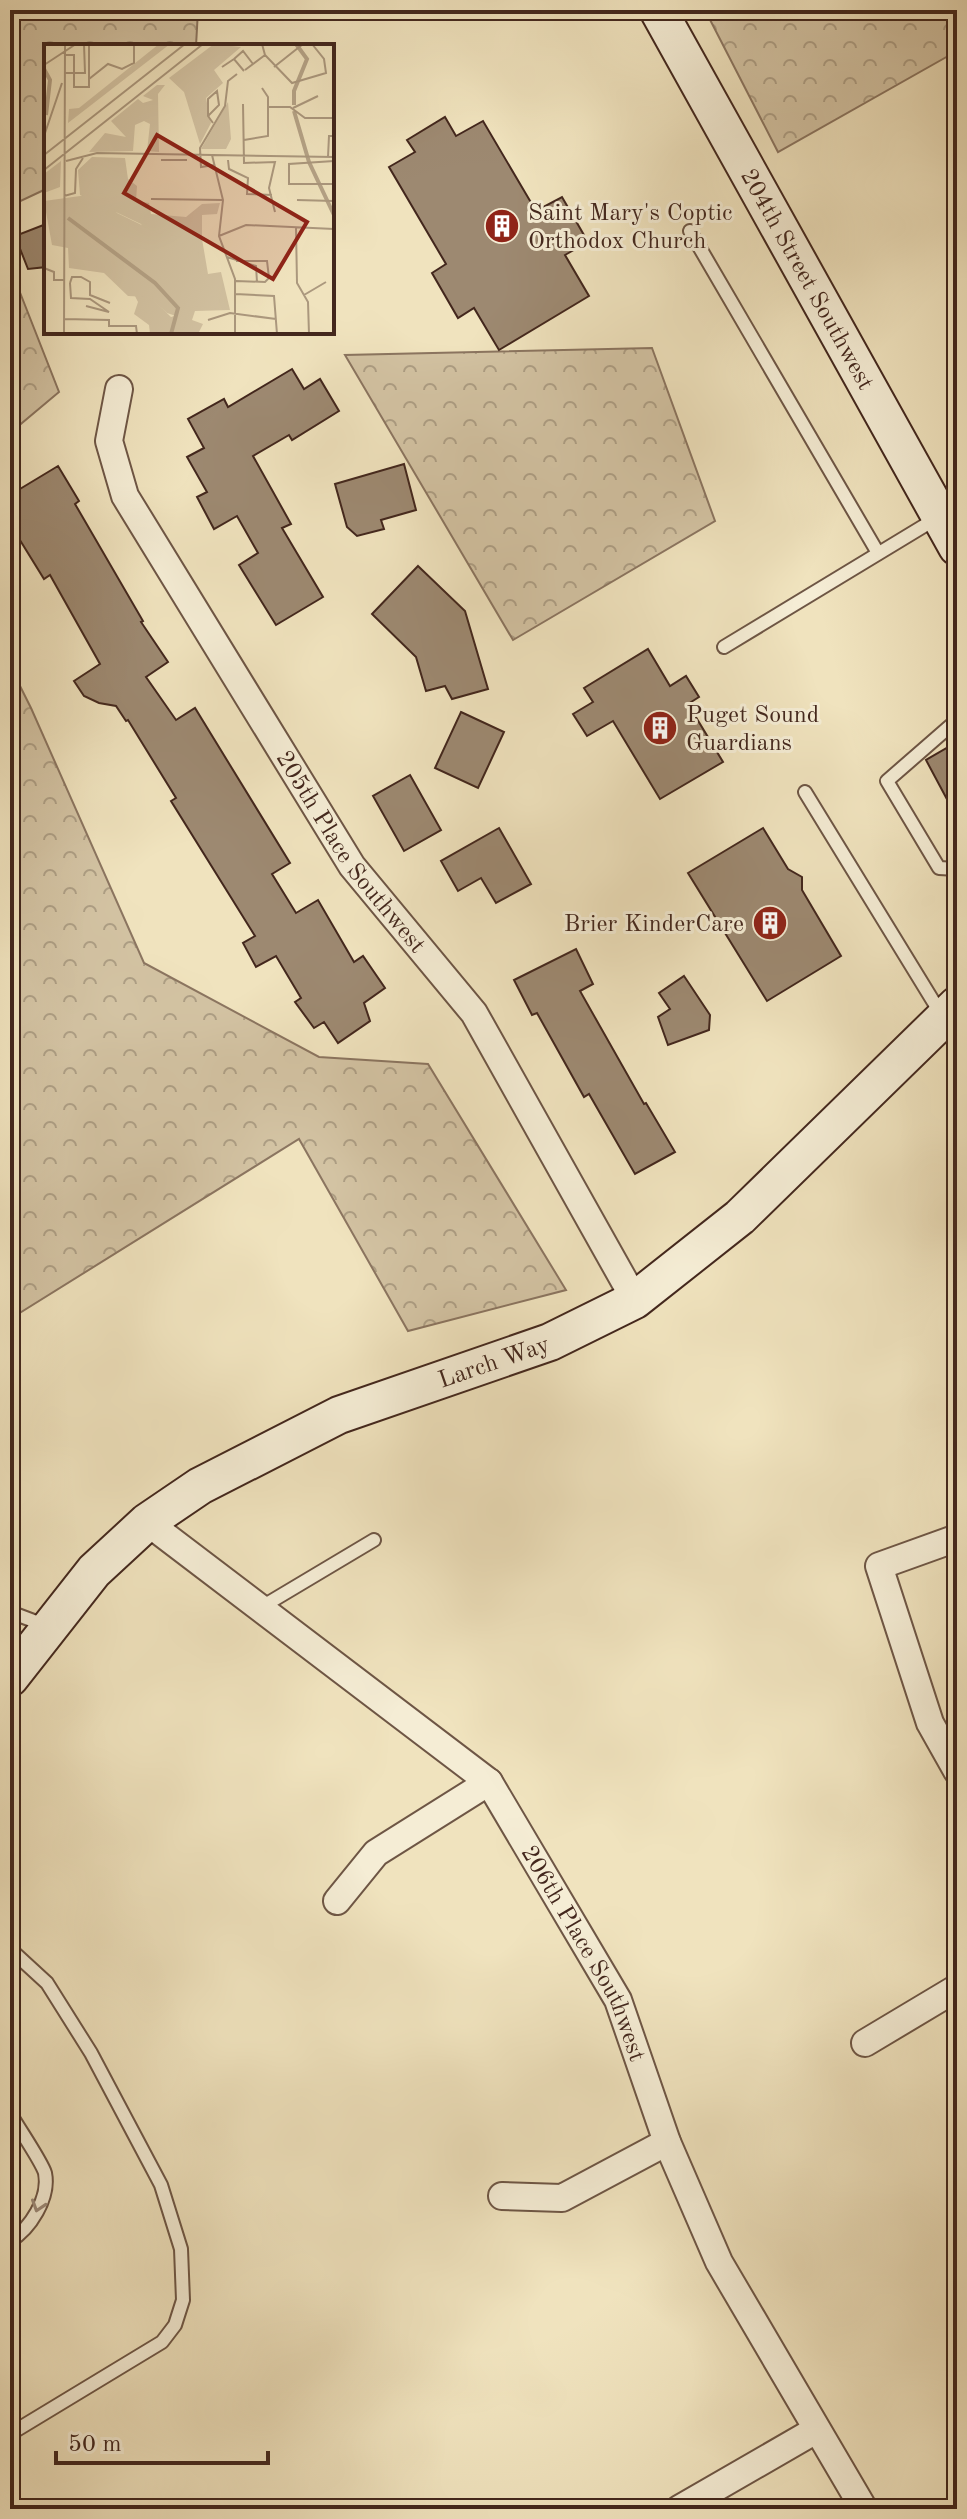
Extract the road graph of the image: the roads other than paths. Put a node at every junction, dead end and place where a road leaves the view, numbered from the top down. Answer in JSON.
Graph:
{"nodes":[{"id":1,"x":658,"y":10,"type":"edge"},
{"id":2,"x":690,"y":231,"type":"dead end"},
{"id":3,"x":119,"y":389,"type":"dead end"},
{"id":4,"x":948,"y":532,"type":"edge"},
{"id":5,"x":878,"y":553,"type":"junction"},
{"id":6,"x":724,"y":647,"type":"dead end"},
{"id":7,"x":957,"y":720,"type":"edge"},
{"id":8,"x":805,"y":792,"type":"dead end"},
{"id":9,"x":957,"y":869,"type":"edge"},
{"id":10,"x":950,"y":1011,"type":"edge"},
{"id":11,"x":635,"y":1300,"type":"junction"},
{"id":12,"x":147,"y":1522,"type":"junction"},
{"id":13,"x":957,"y":1538,"type":"edge"},
{"id":14,"x":374,"y":1540,"type":"dead end"},
{"id":15,"x":260,"y":1608,"type":"junction"},
{"id":16,"x":10,"y":1612,"type":"edge"},
{"id":17,"x":50,"y":1627,"type":"junction"},
{"id":18,"x":10,"y":1678,"type":"edge"},
{"id":19,"x":957,"y":1771,"type":"edge"},
{"id":20,"x":489,"y":1782,"type":"junction"},
{"id":21,"x":337,"y":1901,"type":"dead end"},
{"id":22,"x":10,"y":1949,"type":"edge"},
{"id":23,"x":957,"y":1988,"type":"edge"},
{"id":24,"x":865,"y":2043,"type":"dead end"},
{"id":25,"x":10,"y":2113,"type":"edge"},
{"id":26,"x":667,"y":2142,"type":"junction"},
{"id":27,"x":502,"y":2196,"type":"dead end"},
{"id":28,"x":10,"y":2241,"type":"edge"},
{"id":29,"x":816,"y":2430,"type":"junction"},
{"id":30,"x":10,"y":2434,"type":"edge"},
{"id":31,"x":679,"y":2509,"type":"edge"},
{"id":32,"x":864,"y":2509,"type":"edge"}],
"edges":[{"from":1,"to":4,"type":"street","name":"204th Street Southwest"},
{"from":2,"to":5,"type":"lane"},
{"from":3,"to":11,"type":"street","name":"205th Place Southwest"},
{"from":4,"to":5,"type":"lane"},
{"from":5,"to":6,"type":"lane"},
{"from":7,"to":9,"type":"lane"},
{"from":8,"to":10,"type":"lane"},
{"from":10,"to":11,"type":"street","name":"Larch Way"},
{"from":11,"to":12,"type":"street","name":"Larch Way"},
{"from":12,"to":15,"type":"street","name":"206th Place Southwest"},
{"from":12,"to":17,"type":"street","name":"Larch Way"},
{"from":13,"to":19,"type":"street"},
{"from":14,"to":15,"type":"lane"},
{"from":15,"to":20,"type":"street","name":"206th Place Southwest"},
{"from":16,"to":17,"type":"lane"},
{"from":17,"to":18,"type":"street","name":"Larch Way"},
{"from":20,"to":21,"type":"street"},
{"from":20,"to":26,"type":"street","name":"206th Place Southwest"},
{"from":22,"to":30,"type":"lane"},
{"from":23,"to":24,"type":"street"},
{"from":25,"to":28,"type":"lane","one_way":true},
{"from":26,"to":27,"type":"street"},
{"from":26,"to":29,"type":"street","name":"206th Place Southwest"},
{"from":29,"to":31,"type":"street"},
{"from":29,"to":32,"type":"street","name":"206th Place Southwest"}]}
